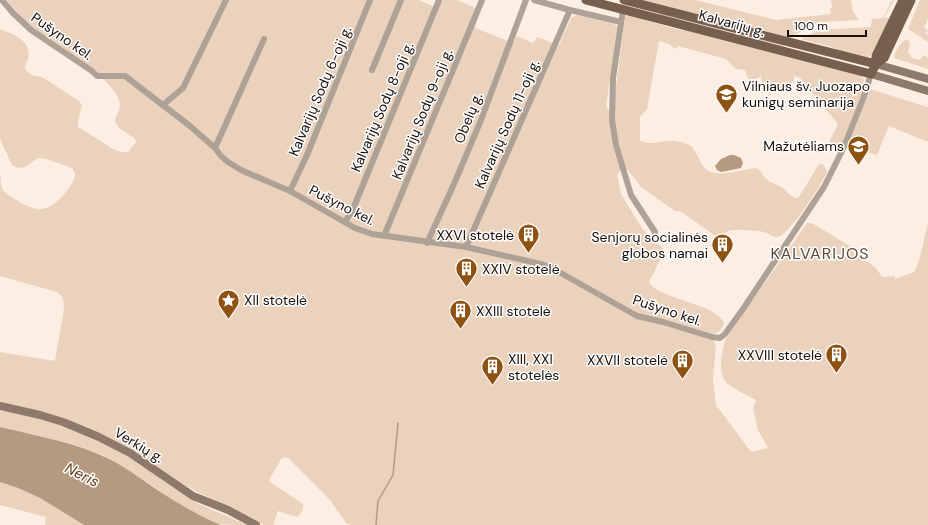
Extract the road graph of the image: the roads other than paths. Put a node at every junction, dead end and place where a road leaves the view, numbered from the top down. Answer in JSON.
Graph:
{"nodes":[{"id":1,"x":2,"y":0,"type":"edge"},
{"id":2,"x":226,"y":0,"type":"edge"},
{"id":3,"x":370,"y":0,"type":"edge"},
{"id":4,"x":401,"y":0,"type":"edge"},
{"id":5,"x":439,"y":0,"type":"edge"},
{"id":6,"x":482,"y":0,"type":"edge"},
{"id":7,"x":526,"y":0,"type":"edge"},
{"id":8,"x":534,"y":0,"type":"edge"},
{"id":9,"x":586,"y":0,"type":"edge"},
{"id":10,"x":624,"y":0,"type":"edge"},
{"id":11,"x":903,"y":0,"type":"edge"},
{"id":12,"x":911,"y":0,"type":"edge"},
{"id":13,"x":620,"y":6,"type":"edge"},
{"id":14,"x":570,"y":10,"type":"junction"},
{"id":15,"x":621,"y":22,"type":"junction"},
{"id":16,"x":264,"y":39,"type":"dead end"},
{"id":17,"x":876,"y":64,"type":"junction"},
{"id":18,"x":372,"y":70,"type":"dead end"},
{"id":19,"x":871,"y":74,"type":"junction"},
{"id":20,"x":928,"y":79,"type":"edge"},
{"id":21,"x":928,"y":91,"type":"edge"},
{"id":22,"x":163,"y":105,"type":"junction"},
{"id":23,"x":215,"y":148,"type":"junction"},
{"id":24,"x":290,"y":190,"type":"junction"},
{"id":25,"x":345,"y":222,"type":"junction"},
{"id":26,"x":655,"y":232,"type":"dead end"},
{"id":27,"x":384,"y":236,"type":"junction"},
{"id":28,"x":427,"y":243,"type":"junction"},
{"id":29,"x":466,"y":247,"type":"junction"},
{"id":30,"x":0,"y":406,"type":"edge"},
{"id":31,"x":256,"y":525,"type":"edge"}],
"edges":[{"from":1,"to":22,"type":"street","name":"Pušyno kel."},
{"from":2,"to":22,"type":"street"},
{"from":3,"to":24,"type":"street","name":"Kalvarijų Sodų 6-oji g."},
{"from":4,"to":18,"type":"street"},
{"from":5,"to":25,"type":"street","name":"Kalvarijų Sodų 8-oji g."},
{"from":6,"to":27,"type":"street","name":"Kalvarijų Sodų 9-oji g."},
{"from":7,"to":28,"type":"street","name":"Obelų g."},
{"from":8,"to":14,"type":"street"},
{"from":9,"to":13,"type":"main road","name":"Kalvarijų g."},
{"from":10,"to":17,"type":"main road","name":"Kalvarijų g."},
{"from":11,"to":17,"type":"main road"},
{"from":12,"to":17,"type":"main road"},
{"from":13,"to":15,"type":"street"},
{"from":13,"to":19,"type":"main road","name":"Kalvarijų g."},
{"from":14,"to":15,"type":"street"},
{"from":14,"to":29,"type":"street","name":"Kalvarijų Sodų 11-oji g."},
{"from":15,"to":26,"type":"street"},
{"from":16,"to":23,"type":"street"},
{"from":17,"to":19,"type":"main road"},
{"from":17,"to":20,"type":"main road"},
{"from":19,"to":21,"type":"main road"},
{"from":19,"to":29,"type":"street","name":"Pušyno kel."},
{"from":22,"to":23,"type":"street","name":"Pušyno kel."},
{"from":23,"to":24,"type":"street","name":"Pušyno kel."},
{"from":24,"to":25,"type":"street","name":"Pušyno kel."},
{"from":25,"to":27,"type":"street","name":"Pušyno kel."},
{"from":27,"to":28,"type":"street","name":"Pušyno kel."},
{"from":28,"to":29,"type":"street","name":"Pušyno kel."},
{"from":30,"to":31,"type":"main road","name":"Verkių g."}]}
